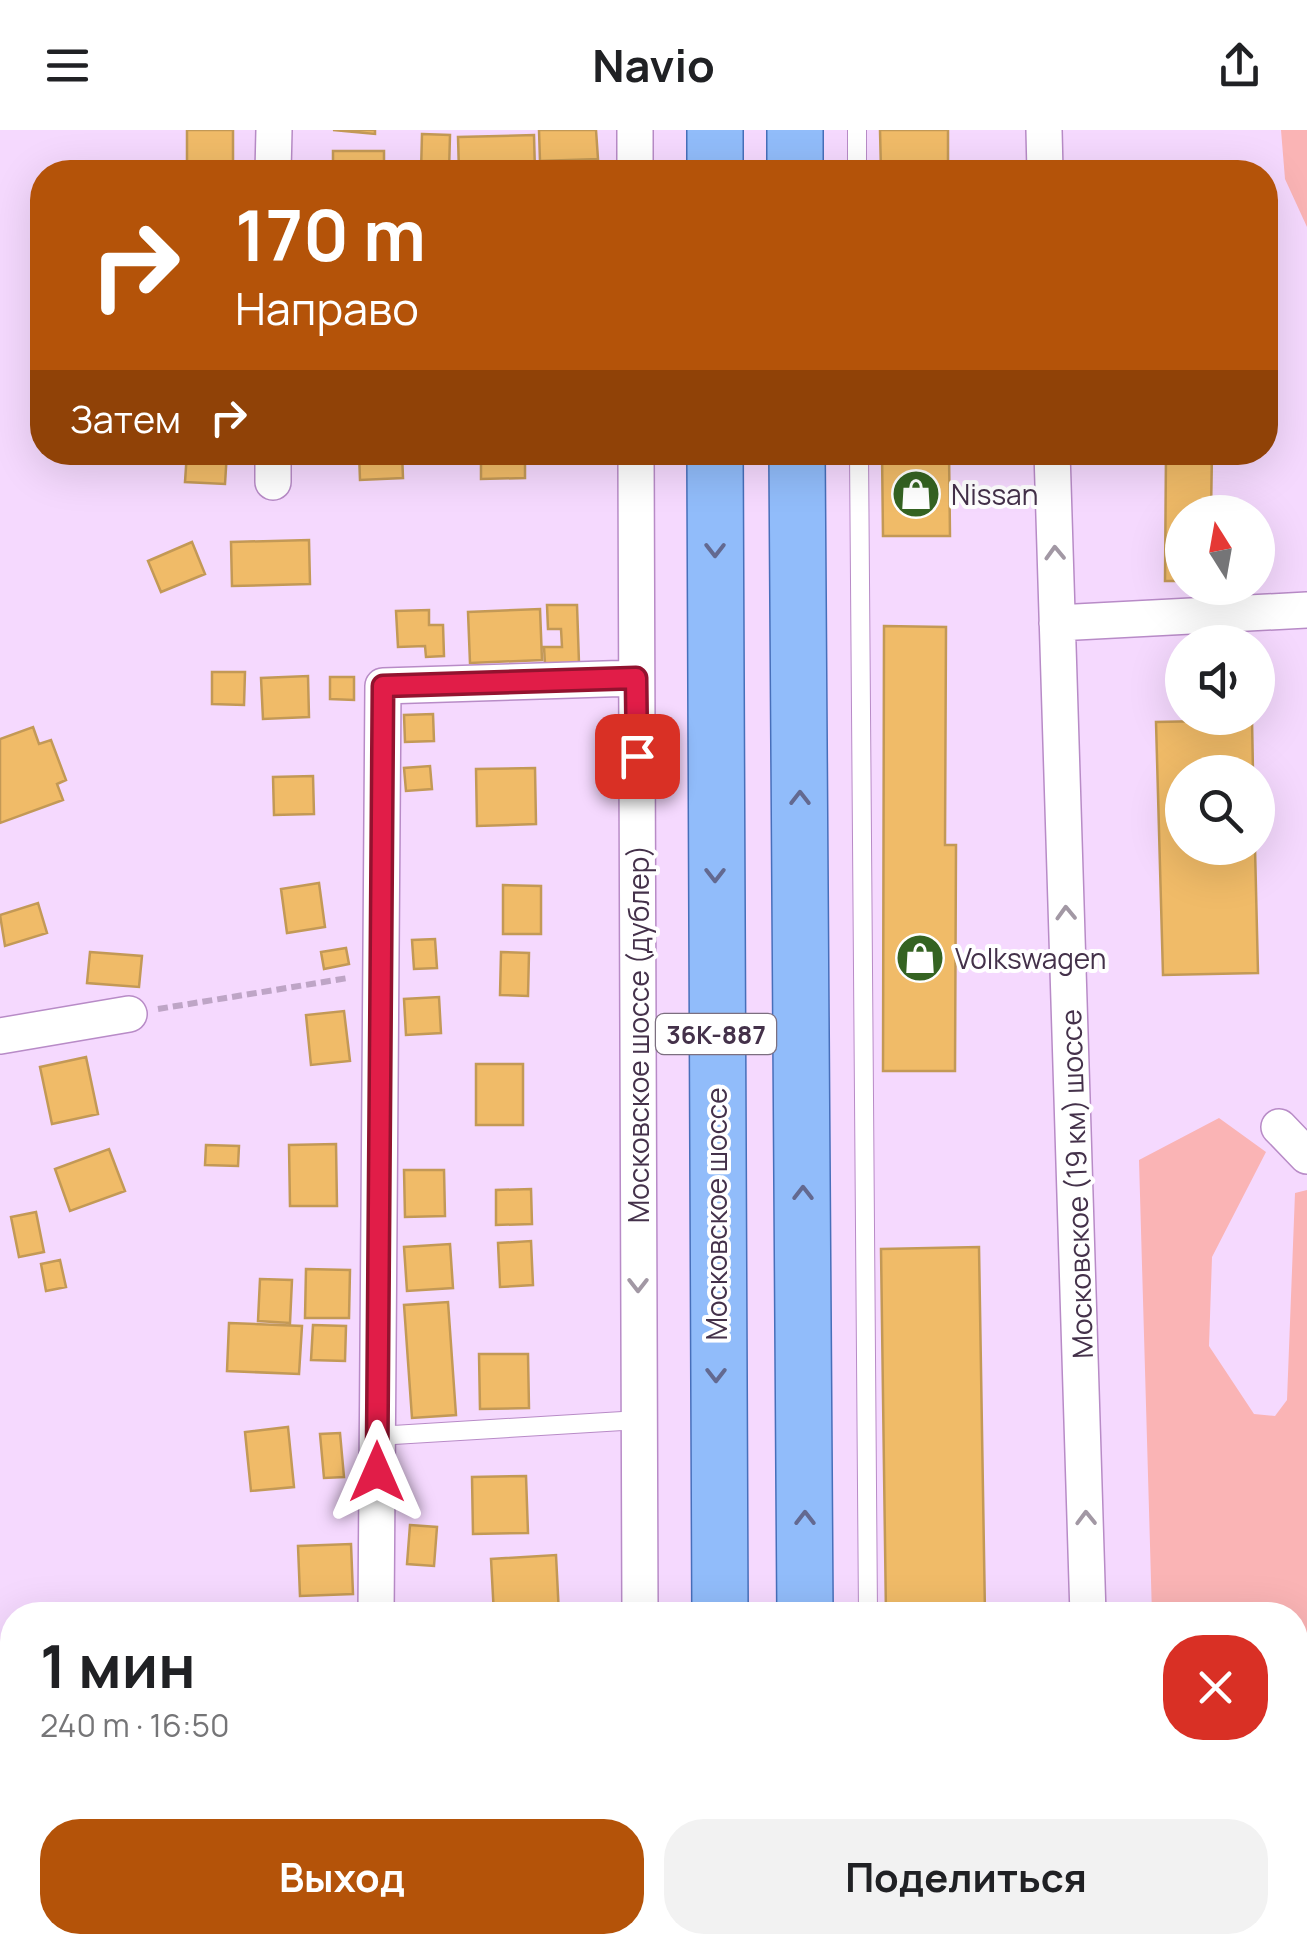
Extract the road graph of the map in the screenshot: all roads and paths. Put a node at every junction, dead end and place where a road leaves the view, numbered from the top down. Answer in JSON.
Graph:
{"nodes":[{"id":1,"x":274,"y":130,"type":"edge"},
{"id":2,"x":635,"y":130,"type":"edge"},
{"id":3,"x":715,"y":130,"type":"edge"},
{"id":4,"x":795,"y":130,"type":"edge"},
{"id":5,"x":857,"y":130,"type":"edge"},
{"id":6,"x":1044,"y":130,"type":"edge"},
{"id":7,"x":274,"y":160,"type":"edge"},
{"id":8,"x":635,"y":160,"type":"edge"},
{"id":9,"x":715,"y":160,"type":"edge"},
{"id":10,"x":795,"y":160,"type":"edge"},
{"id":11,"x":857,"y":160,"type":"edge"},
{"id":12,"x":1045,"y":160,"type":"edge"},
{"id":13,"x":636,"y":465,"type":"edge"},
{"id":14,"x":715,"y":465,"type":"edge"},
{"id":15,"x":797,"y":465,"type":"edge"},
{"id":16,"x":860,"y":465,"type":"edge"},
{"id":17,"x":1052,"y":465,"type":"edge"},
{"id":18,"x":1307,"y":610,"type":"edge"},
{"id":19,"x":1057,"y":623,"type":"junction"},
{"id":20,"x":636,"y":678,"type":"junction"},
{"id":21,"x":384,"y":972,"type":"junction"},
{"id":22,"x":129,"y":1014,"type":"joint"},
{"id":23,"x":0,"y":1036,"type":"edge"},
{"id":24,"x":1307,"y":1124,"type":"edge"},
{"id":25,"x":1307,"y":1156,"type":"edge"},
{"id":26,"x":639,"y":1420,"type":"junction"},
{"id":27,"x":377,"y":1436,"type":"junction"},
{"id":28,"x":376,"y":1602,"type":"edge"},
{"id":29,"x":640,"y":1602,"type":"edge"},
{"id":30,"x":720,"y":1602,"type":"edge"},
{"id":31,"x":806,"y":1602,"type":"edge"},
{"id":32,"x":868,"y":1602,"type":"edge"},
{"id":33,"x":1088,"y":1602,"type":"edge"}],
"edges":[{"from":1,"to":7,"type":"street"},
{"from":2,"to":8,"type":"street"},
{"from":3,"to":9,"type":"main road"},
{"from":4,"to":10,"type":"main road"},
{"from":5,"to":11,"type":"lane"},
{"from":6,"to":12,"type":"street"},
{"from":13,"to":20,"type":"street","name":"Московское шоссе (дублер)"},
{"from":14,"to":30,"type":"main road","name":"Московское шоссе","number":"36К-887","one_way":true},
{"from":31,"to":15,"type":"main road","number":"36К-887","one_way":true},
{"from":16,"to":32,"type":"lane"},
{"from":19,"to":17,"type":"street","name":"Московское (19 км) шоссе","one_way":true},
{"from":18,"to":19,"type":"street"},
{"from":33,"to":19,"type":"street","name":"Московское (19 км) шоссе","one_way":true},
{"from":20,"to":21,"type":"street"},
{"from":20,"to":26,"type":"street","name":"Московское шоссе (дублер)","one_way":true},
{"from":21,"to":22,"type":"path"},
{"from":21,"to":27,"type":"street"},
{"from":22,"to":23,"type":"street"},
{"from":24,"to":25,"type":"street"},
{"from":26,"to":27,"type":"lane"},
{"from":26,"to":29,"type":"street","name":"Московское шоссе (дублер)"},
{"from":27,"to":28,"type":"street"}]}
